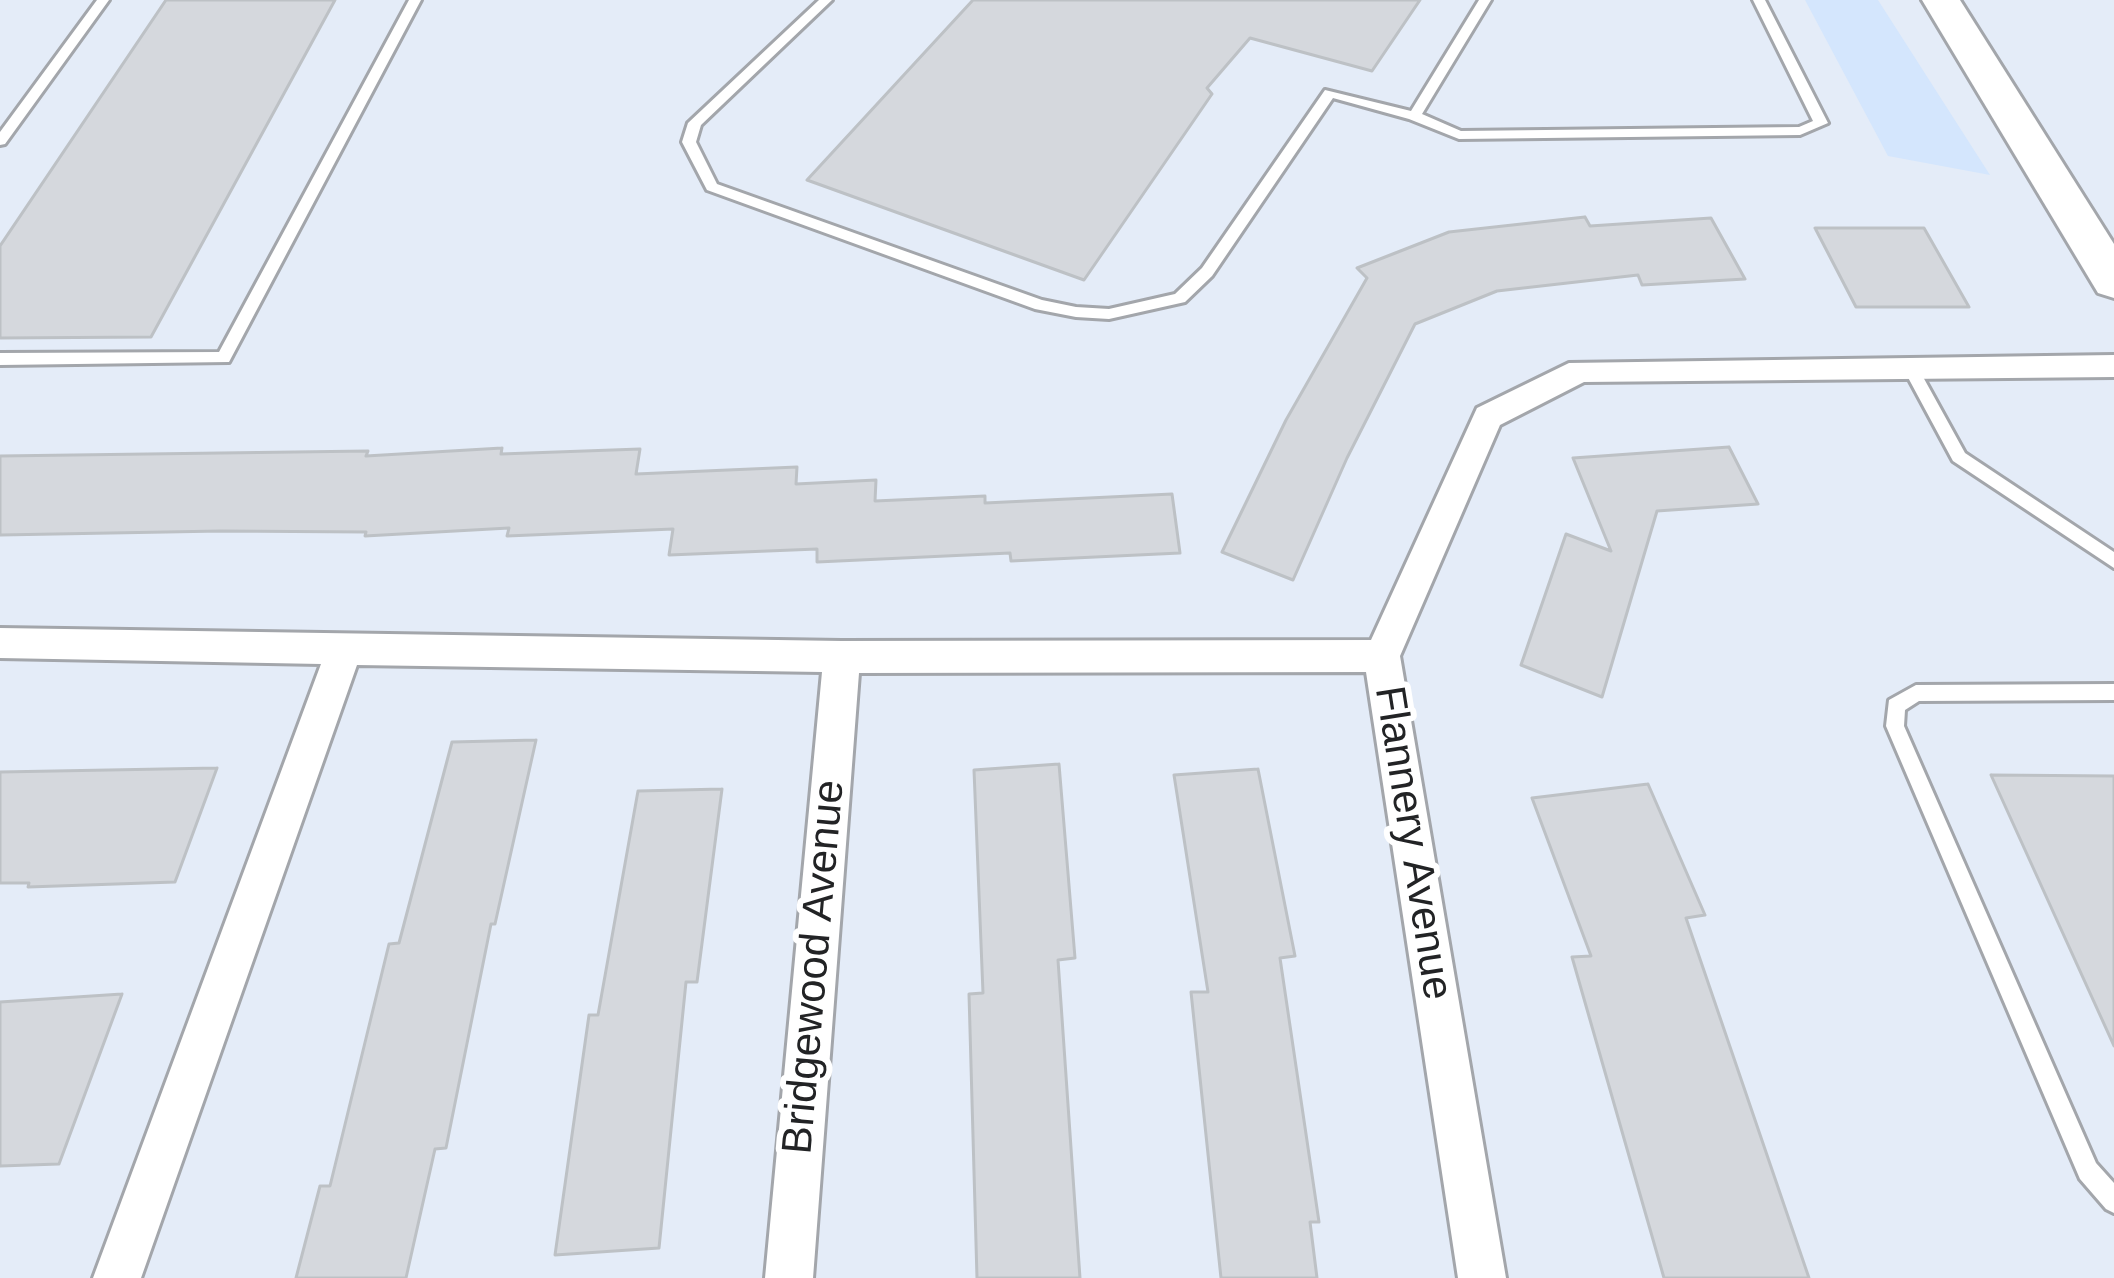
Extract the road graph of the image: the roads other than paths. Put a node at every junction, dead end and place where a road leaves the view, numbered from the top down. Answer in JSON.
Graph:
{"nodes":[{"id":1,"x":103,"y":0,"type":"edge"},
{"id":2,"x":415,"y":0,"type":"edge"},
{"id":3,"x":826,"y":0,"type":"edge"},
{"id":4,"x":1485,"y":0,"type":"edge"},
{"id":5,"x":1759,"y":0,"type":"edge"},
{"id":6,"x":1941,"y":0,"type":"edge"},
{"id":7,"x":1996,"y":85,"type":"junction"},
{"id":8,"x":1414,"y":116,"type":"junction"},
{"id":9,"x":0,"y":141,"type":"edge"},
{"id":10,"x":2114,"y":217,"type":"edge"},
{"id":11,"x":2114,"y":282,"type":"edge"},
{"id":12,"x":0,"y":359,"type":"edge"},
{"id":13,"x":2114,"y":366,"type":"edge"},
{"id":14,"x":1912,"y":370,"type":"junction"},
{"id":15,"x":2114,"y":561,"type":"edge"},
{"id":16,"x":0,"y":643,"type":"edge"},
{"id":17,"x":344,"y":651,"type":"junction"},
{"id":18,"x":1382,"y":656,"type":"junction"},
{"id":19,"x":842,"y":657,"type":"junction"},
{"id":20,"x":2114,"y":692,"type":"edge"},
{"id":21,"x":2114,"y":1201,"type":"edge"},
{"id":22,"x":118,"y":1278,"type":"edge"},
{"id":23,"x":789,"y":1278,"type":"edge"},
{"id":24,"x":1482,"y":1278,"type":"edge"}],
"edges":[{"from":1,"to":9,"type":"lane"},
{"from":2,"to":12,"type":"lane"},
{"from":3,"to":8,"type":"lane"},
{"from":4,"to":8,"type":"lane"},
{"from":5,"to":8,"type":"lane"},
{"from":6,"to":7,"type":"main road"},
{"from":7,"to":10,"type":"main road"},
{"from":7,"to":11,"type":"main road"},
{"from":13,"to":14,"type":"street","name":"Flannery Avenue"},
{"from":14,"to":15,"type":"lane"},
{"from":14,"to":18,"type":"street","name":"Flannery Avenue"},
{"from":16,"to":17,"type":"street"},
{"from":17,"to":19,"type":"street"},
{"from":17,"to":22,"type":"street"},
{"from":18,"to":19,"type":"street"},
{"from":18,"to":24,"type":"street","name":"Flannery Avenue"},
{"from":19,"to":23,"type":"street","name":"Bridgewood Avenue"},
{"from":20,"to":21,"type":"lane"}]}
